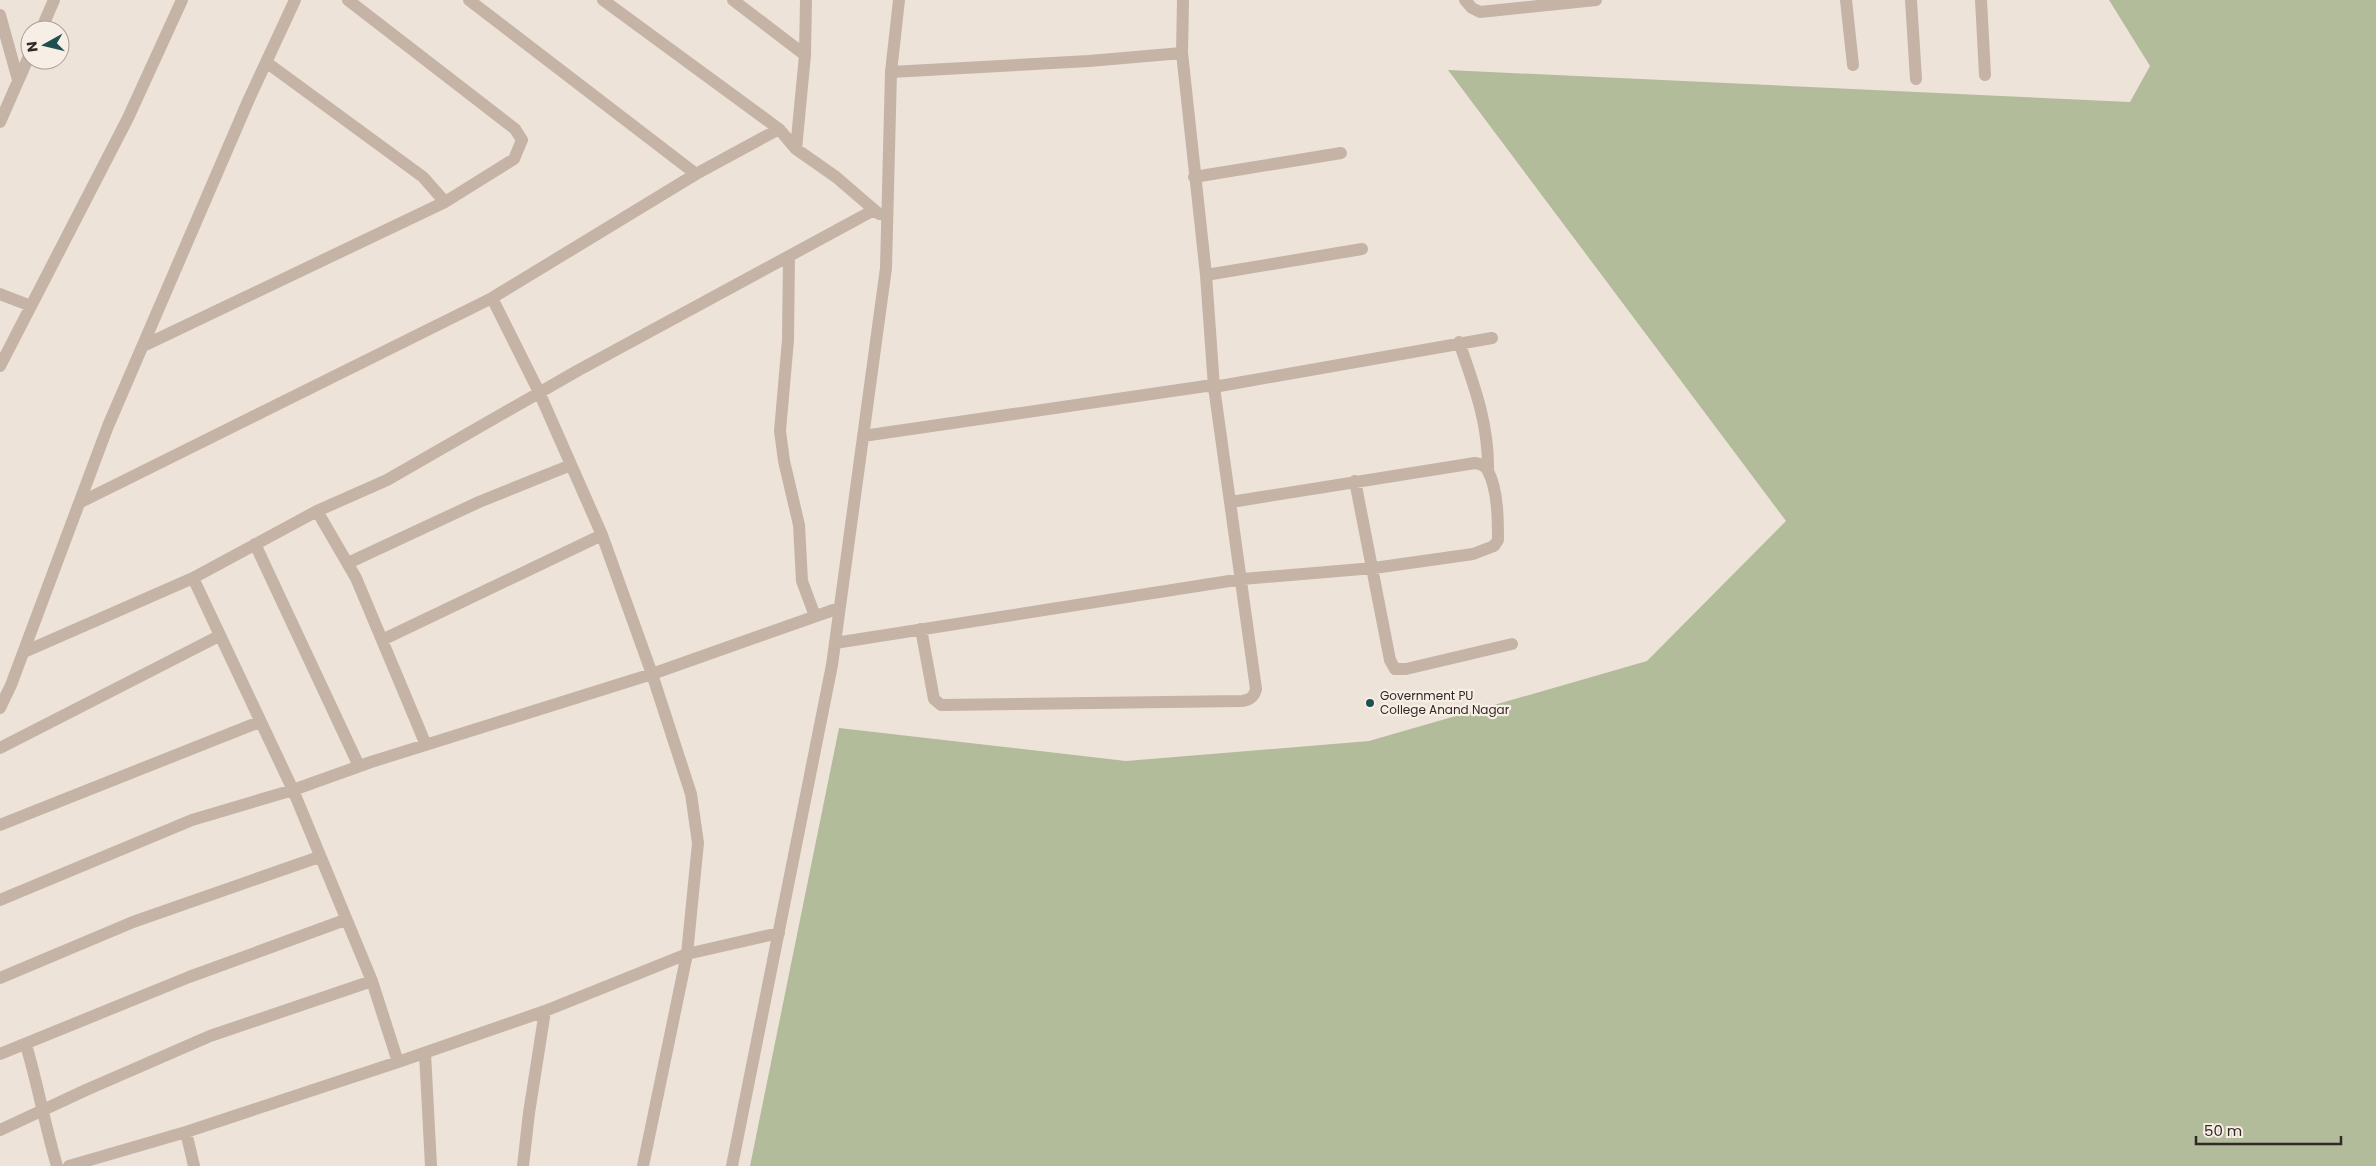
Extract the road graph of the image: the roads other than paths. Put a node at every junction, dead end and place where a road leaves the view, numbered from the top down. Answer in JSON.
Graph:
{"nodes":[{"id":1,"x":54,"y":0,"type":"edge"},
{"id":2,"x":182,"y":0,"type":"edge"},
{"id":3,"x":296,"y":0,"type":"edge"},
{"id":4,"x":348,"y":0,"type":"edge"},
{"id":5,"x":469,"y":0,"type":"edge"},
{"id":6,"x":603,"y":0,"type":"edge"},
{"id":7,"x":733,"y":0,"type":"edge"},
{"id":8,"x":806,"y":0,"type":"edge"},
{"id":9,"x":899,"y":0,"type":"edge"},
{"id":10,"x":1183,"y":0,"type":"edge"},
{"id":11,"x":1465,"y":0,"type":"edge"},
{"id":12,"x":1596,"y":0,"type":"edge"},
{"id":13,"x":1846,"y":0,"type":"edge"},
{"id":14,"x":1911,"y":0,"type":"edge"},
{"id":15,"x":1981,"y":0,"type":"edge"},
{"id":16,"x":0,"y":15,"type":"edge"},
{"id":17,"x":45,"y":20,"type":"edge"},
{"id":18,"x":1182,"y":53,"type":"junction"},
{"id":19,"x":805,"y":55,"type":"junction"},
{"id":20,"x":266,"y":62,"type":"junction"},
{"id":21,"x":1853,"y":65,"type":"dead end"},
{"id":22,"x":23,"y":70,"type":"edge"},
{"id":23,"x":891,"y":72,"type":"junction"},
{"id":24,"x":1984,"y":74,"type":"dead end"},
{"id":25,"x":1916,"y":79,"type":"dead end"},
{"id":26,"x":18,"y":80,"type":"junction"},
{"id":27,"x":0,"y":122,"type":"edge"},
{"id":28,"x":779,"y":129,"type":"junction"},
{"id":29,"x":796,"y":149,"type":"junction"},
{"id":30,"x":1341,"y":153,"type":"dead end"},
{"id":31,"x":696,"y":174,"type":"junction"},
{"id":32,"x":1194,"y":178,"type":"junction"},
{"id":33,"x":445,"y":202,"type":"junction"},
{"id":34,"x":874,"y":210,"type":"junction"},
{"id":35,"x":887,"y":222,"type":"junction"},
{"id":36,"x":1362,"y":250,"type":"dead end"},
{"id":37,"x":790,"y":256,"type":"junction"},
{"id":38,"x":1206,"y":275,"type":"junction"},
{"id":39,"x":0,"y":294,"type":"edge"},
{"id":40,"x":492,"y":298,"type":"junction"},
{"id":41,"x":31,"y":306,"type":"junction"},
{"id":42,"x":1492,"y":338,"type":"dead end"},
{"id":43,"x":1459,"y":342,"type":"junction"},
{"id":44,"x":142,"y":346,"type":"junction"},
{"id":45,"x":0,"y":366,"type":"edge"},
{"id":46,"x":1214,"y":387,"type":"junction"},
{"id":47,"x":539,"y":392,"type":"junction"},
{"id":48,"x":863,"y":436,"type":"junction"},
{"id":49,"x":571,"y":466,"type":"junction"},
{"id":50,"x":1488,"y":470,"type":"junction"},
{"id":51,"x":1355,"y":481,"type":"junction"},
{"id":52,"x":1231,"y":502,"type":"junction"},
{"id":53,"x":79,"y":503,"type":"junction"},
{"id":54,"x":317,"y":511,"type":"junction"},
{"id":55,"x":602,"y":535,"type":"junction"},
{"id":56,"x":256,"y":544,"type":"junction"},
{"id":57,"x":348,"y":563,"type":"junction"},
{"id":58,"x":1374,"y":568,"type":"junction"},
{"id":59,"x":193,"y":578,"type":"junction"},
{"id":60,"x":1242,"y":579,"type":"junction"},
{"id":61,"x":839,"y":608,"type":"junction"},
{"id":62,"x":815,"y":616,"type":"junction"},
{"id":63,"x":921,"y":629,"type":"junction"},
{"id":64,"x":219,"y":636,"type":"junction"},
{"id":65,"x":382,"y":640,"type":"junction"},
{"id":66,"x":835,"y":642,"type":"junction"},
{"id":67,"x":1512,"y":644,"type":"dead end"},
{"id":68,"x":24,"y":652,"type":"junction"},
{"id":69,"x":652,"y":674,"type":"junction"},
{"id":70,"x":0,"y":708,"type":"edge"},
{"id":71,"x":259,"y":722,"type":"junction"},
{"id":72,"x":426,"y":745,"type":"junction"},
{"id":73,"x":0,"y":748,"type":"edge"},
{"id":74,"x":359,"y":766,"type":"junction"},
{"id":75,"x":293,"y":790,"type":"junction"},
{"id":76,"x":0,"y":825,"type":"edge"},
{"id":77,"x":319,"y":857,"type":"junction"},
{"id":78,"x":0,"y":900,"type":"edge"},
{"id":79,"x":345,"y":920,"type":"junction"},
{"id":80,"x":779,"y":933,"type":"junction"},
{"id":81,"x":687,"y":954,"type":"junction"},
{"id":82,"x":0,"y":978,"type":"edge"},
{"id":83,"x":372,"y":981,"type":"junction"},
{"id":84,"x":545,"y":1011,"type":"junction"},
{"id":85,"x":26,"y":1045,"type":"junction"},
{"id":86,"x":425,"y":1053,"type":"junction"},
{"id":87,"x":0,"y":1054,"type":"edge"},
{"id":88,"x":398,"y":1062,"type":"junction"},
{"id":89,"x":42,"y":1112,"type":"junction"},
{"id":90,"x":0,"y":1130,"type":"edge"},
{"id":91,"x":186,"y":1132,"type":"junction"},
{"id":92,"x":57,"y":1166,"type":"edge"},
{"id":93,"x":68,"y":1166,"type":"edge"},
{"id":94,"x":194,"y":1166,"type":"edge"},
{"id":95,"x":430,"y":1166,"type":"edge"},
{"id":96,"x":523,"y":1166,"type":"edge"},
{"id":97,"x":644,"y":1166,"type":"edge"},
{"id":98,"x":732,"y":1166,"type":"edge"}],
"edges":[{"from":1,"to":17,"type":"street"},
{"from":2,"to":41,"type":"street"},
{"from":3,"to":20,"type":"street"},
{"from":4,"to":33,"type":"street"},
{"from":5,"to":31,"type":"street"},
{"from":6,"to":28,"type":"street"},
{"from":7,"to":19,"type":"street"},
{"from":8,"to":19,"type":"street"},
{"from":9,"to":23,"type":"street"},
{"from":10,"to":18,"type":"street"},
{"from":11,"to":12,"type":"street"},
{"from":13,"to":21,"type":"street"},
{"from":14,"to":25,"type":"street"},
{"from":15,"to":24,"type":"street"},
{"from":16,"to":26,"type":"street"},
{"from":18,"to":23,"type":"street"},
{"from":18,"to":32,"type":"street"},
{"from":19,"to":29,"type":"street"},
{"from":20,"to":33,"type":"street"},
{"from":20,"to":44,"type":"street"},
{"from":22,"to":26,"type":"street"},
{"from":23,"to":35,"type":"street"},
{"from":26,"to":27,"type":"street"},
{"from":28,"to":29,"type":"street"},
{"from":28,"to":31,"type":"street"},
{"from":29,"to":34,"type":"street"},
{"from":30,"to":32,"type":"street"},
{"from":31,"to":40,"type":"street"},
{"from":32,"to":38,"type":"street"},
{"from":33,"to":44,"type":"street"},
{"from":34,"to":35,"type":"street"},
{"from":34,"to":37,"type":"street"},
{"from":35,"to":48,"type":"street"},
{"from":36,"to":38,"type":"street"},
{"from":37,"to":47,"type":"street"},
{"from":37,"to":62,"type":"street"},
{"from":38,"to":46,"type":"street"},
{"from":39,"to":41,"type":"street"},
{"from":40,"to":47,"type":"street"},
{"from":40,"to":53,"type":"street"},
{"from":41,"to":45,"type":"street"},
{"from":42,"to":43,"type":"street"},
{"from":43,"to":46,"type":"street"},
{"from":43,"to":50,"type":"street"},
{"from":44,"to":53,"type":"street"},
{"from":46,"to":48,"type":"street"},
{"from":46,"to":52,"type":"street"},
{"from":47,"to":49,"type":"street"},
{"from":47,"to":54,"type":"street"},
{"from":48,"to":61,"type":"street"},
{"from":49,"to":55,"type":"street"},
{"from":49,"to":57,"type":"street"},
{"from":50,"to":51,"type":"street"},
{"from":50,"to":58,"type":"street"},
{"from":51,"to":52,"type":"street"},
{"from":51,"to":58,"type":"street"},
{"from":52,"to":60,"type":"street"},
{"from":53,"to":68,"type":"street"},
{"from":54,"to":56,"type":"street"},
{"from":54,"to":57,"type":"street"},
{"from":55,"to":65,"type":"street"},
{"from":55,"to":69,"type":"street"},
{"from":56,"to":59,"type":"street"},
{"from":56,"to":74,"type":"street"},
{"from":57,"to":65,"type":"street"},
{"from":58,"to":60,"type":"street"},
{"from":58,"to":67,"type":"street"},
{"from":59,"to":64,"type":"street"},
{"from":59,"to":68,"type":"street"},
{"from":60,"to":63,"type":"street"},
{"from":60,"to":63,"type":"street"},
{"from":61,"to":62,"type":"street"},
{"from":61,"to":66,"type":"street"},
{"from":62,"to":69,"type":"street"},
{"from":63,"to":66,"type":"street"},
{"from":64,"to":71,"type":"street"},
{"from":64,"to":73,"type":"street"},
{"from":65,"to":72,"type":"street"},
{"from":66,"to":80,"type":"street"},
{"from":68,"to":70,"type":"street"},
{"from":69,"to":72,"type":"street"},
{"from":69,"to":81,"type":"street"},
{"from":71,"to":75,"type":"street"},
{"from":71,"to":76,"type":"street"},
{"from":72,"to":74,"type":"street"},
{"from":74,"to":75,"type":"street"},
{"from":75,"to":77,"type":"street"},
{"from":75,"to":78,"type":"street"},
{"from":77,"to":79,"type":"street"},
{"from":77,"to":82,"type":"street"},
{"from":79,"to":83,"type":"street"},
{"from":79,"to":85,"type":"street"},
{"from":80,"to":81,"type":"street"},
{"from":80,"to":98,"type":"street"},
{"from":81,"to":84,"type":"street"},
{"from":81,"to":97,"type":"street"},
{"from":83,"to":88,"type":"street"},
{"from":83,"to":89,"type":"street"},
{"from":84,"to":86,"type":"street"},
{"from":84,"to":96,"type":"street"},
{"from":85,"to":87,"type":"street"},
{"from":85,"to":89,"type":"street"},
{"from":86,"to":88,"type":"street"},
{"from":86,"to":95,"type":"street"},
{"from":88,"to":91,"type":"street"},
{"from":89,"to":90,"type":"street"},
{"from":89,"to":92,"type":"street"},
{"from":91,"to":93,"type":"street"},
{"from":91,"to":94,"type":"street"}]}
